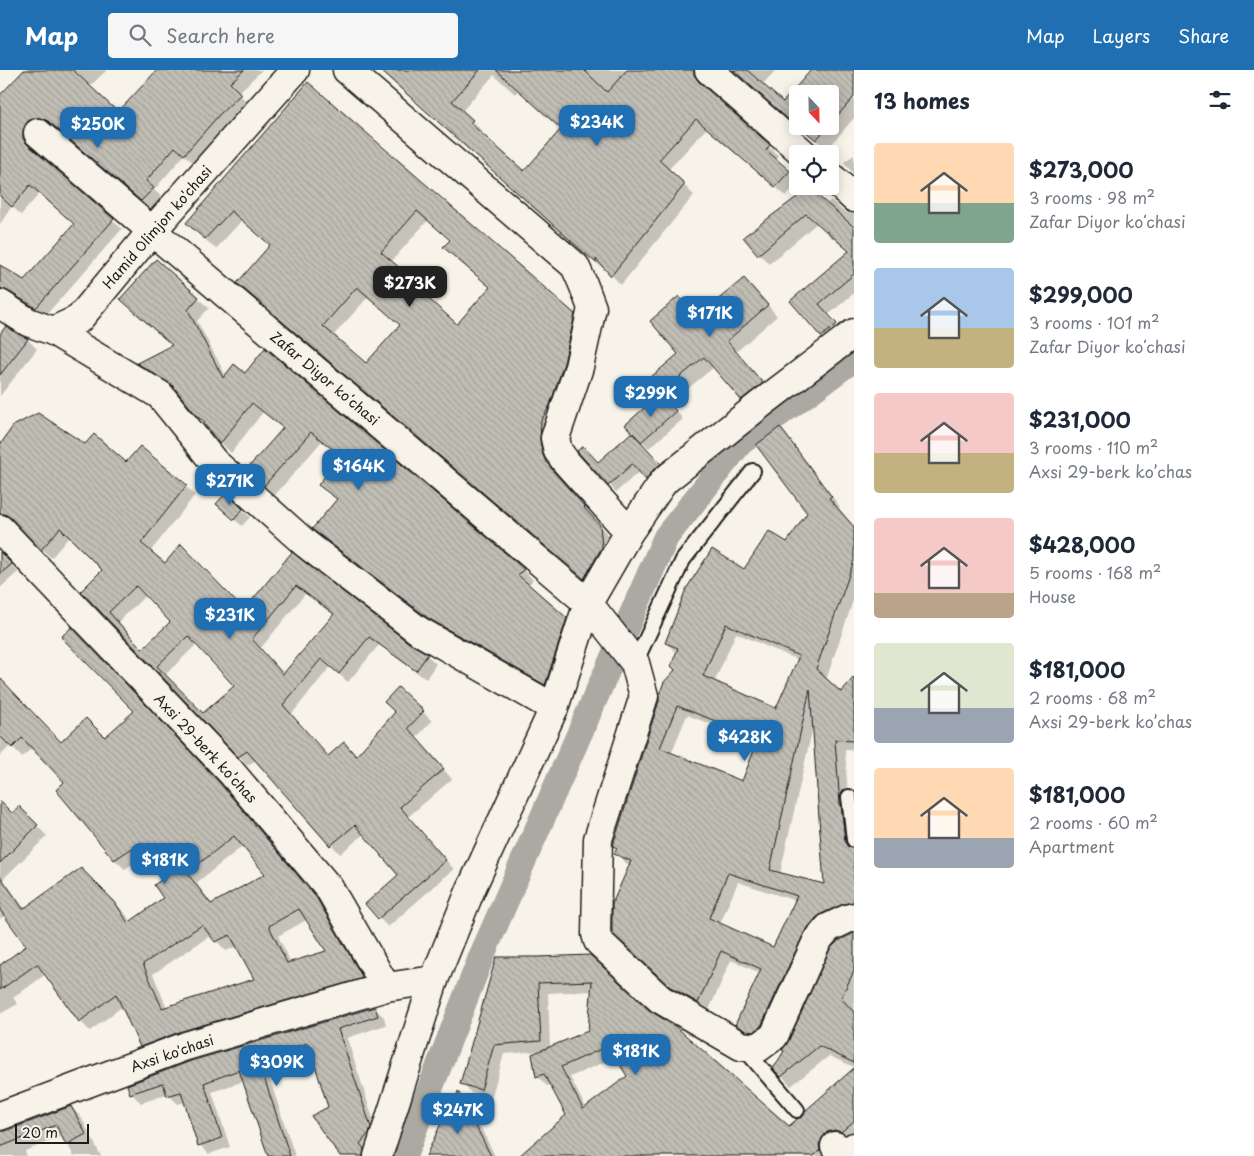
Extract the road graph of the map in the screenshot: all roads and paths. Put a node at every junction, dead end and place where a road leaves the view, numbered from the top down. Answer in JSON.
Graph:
{"nodes":[{"id":1,"x":295,"y":70,"type":"edge"},
{"id":2,"x":347,"y":70,"type":"edge"},
{"id":3,"x":709,"y":70,"type":"edge"},
{"id":4,"x":38,"y":133,"type":"dead end"},
{"id":5,"x":794,"y":145,"type":"edge"},
{"id":6,"x":839,"y":184,"type":"edge"},
{"id":7,"x":854,"y":198,"type":"edge"},
{"id":8,"x":152,"y":231,"type":"junction"},
{"id":9,"x":0,"y":304,"type":"edge"},
{"id":10,"x":53,"y":331,"type":"junction"},
{"id":11,"x":854,"y":332,"type":"edge"},
{"id":12,"x":753,"y":471,"type":"dead end"},
{"id":13,"x":0,"y":529,"type":"edge"},
{"id":14,"x":629,"y":532,"type":"junction"},
{"id":15,"x":594,"y":610,"type":"junction"},
{"id":16,"x":633,"y":662,"type":"junction"},
{"id":17,"x":554,"y":708,"type":"junction"},
{"id":18,"x":849,"y":797,"type":"dead end"},
{"id":19,"x":854,"y":840,"type":"edge"},
{"id":20,"x":854,"y":916,"type":"edge"},
{"id":21,"x":434,"y":980,"type":"junction"},
{"id":22,"x":386,"y":986,"type":"junction"},
{"id":23,"x":741,"y":1046,"type":"junction"},
{"id":24,"x":797,"y":1110,"type":"dead end"},
{"id":25,"x":0,"y":1116,"type":"edge"},
{"id":26,"x":378,"y":1156,"type":"edge"}],
"edges":[{"from":1,"to":8,"type":"street","name":"Hamid Olimjon ko'chasi"},
{"from":2,"to":14,"type":"street"},
{"from":3,"to":5,"type":"street"},
{"from":4,"to":8,"type":"street","name":"Zafar Diyor koʻchasi"},
{"from":6,"to":7,"type":"street"},
{"from":8,"to":10,"type":"street","name":"Hamid Olimjon ko'chasi"},
{"from":8,"to":15,"type":"street","name":"Zafar Diyor koʻchasi"},
{"from":9,"to":10,"type":"street"},
{"from":10,"to":17,"type":"street"},
{"from":11,"to":14,"type":"street"},
{"from":12,"to":16,"type":"lane"},
{"from":13,"to":22,"type":"street","name":"Аxsi 29-berk koʼchas"},
{"from":14,"to":15,"type":"street"},
{"from":15,"to":16,"type":"street","name":"Zafar Diyor koʻchasi"},
{"from":15,"to":17,"type":"street"},
{"from":16,"to":23,"type":"street"},
{"from":17,"to":21,"type":"street"},
{"from":18,"to":19,"type":"lane"},
{"from":20,"to":23,"type":"street"},
{"from":21,"to":22,"type":"street","name":"Axsi ko'chasi"},
{"from":21,"to":26,"type":"street"},
{"from":22,"to":25,"type":"street","name":"Axsi ko'chasi"},
{"from":23,"to":24,"type":"lane"}]}
